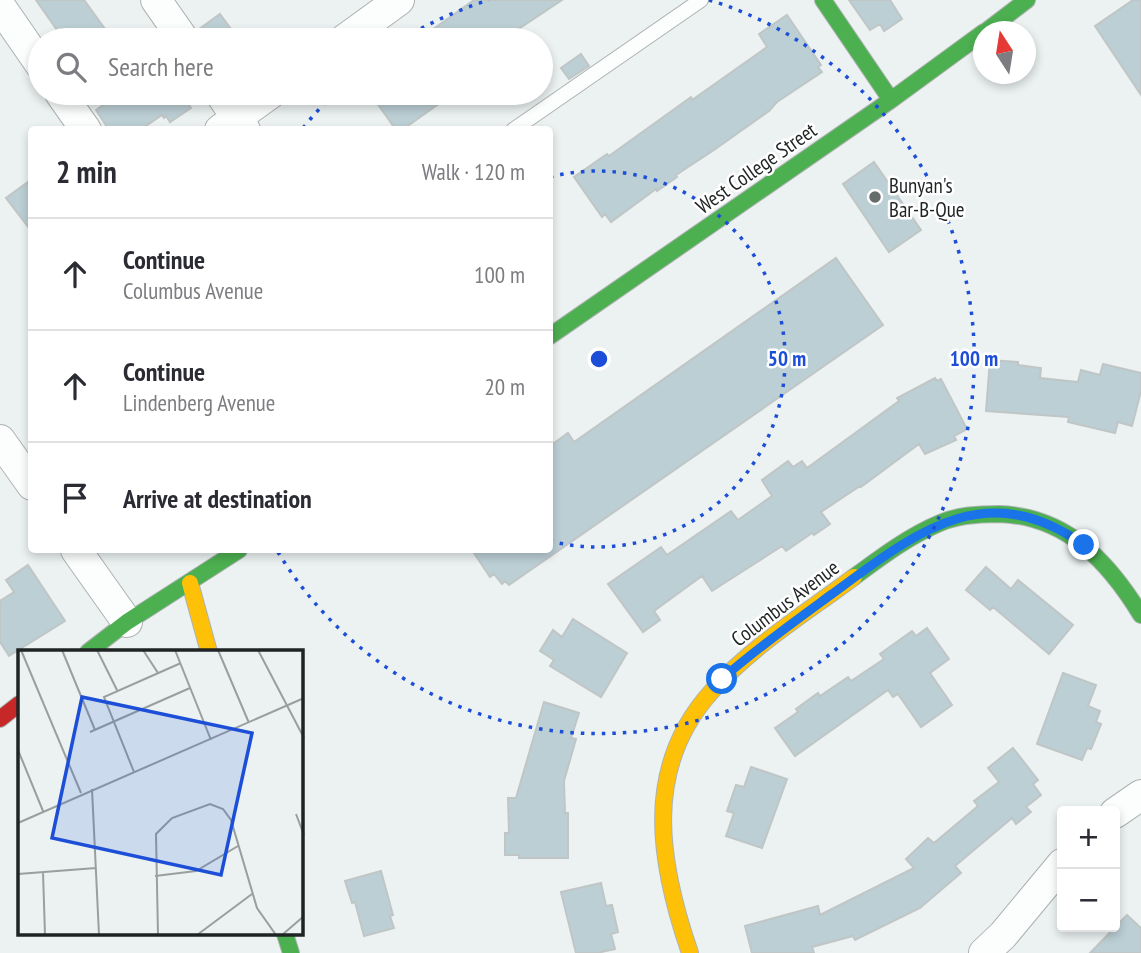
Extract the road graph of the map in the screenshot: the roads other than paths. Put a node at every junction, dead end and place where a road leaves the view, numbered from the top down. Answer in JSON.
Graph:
{"nodes":[{"id":1,"x":156,"y":0,"type":"edge"},
{"id":2,"x":400,"y":0,"type":"edge"},
{"id":3,"x":701,"y":0,"type":"edge"},
{"id":4,"x":823,"y":0,"type":"edge"},
{"id":5,"x":1027,"y":0,"type":"edge"},
{"id":6,"x":0,"y":6,"type":"edge"},
{"id":7,"x":999,"y":21,"type":"edge"},
{"id":8,"x":176,"y":28,"type":"edge"},
{"id":9,"x":361,"y":28,"type":"edge"},
{"id":10,"x":973,"y":40,"type":"edge"},
{"id":11,"x":28,"y":47,"type":"edge"},
{"id":12,"x":891,"y":100,"type":"junction"},
{"id":13,"x":553,"y":102,"type":"edge"},
{"id":14,"x":68,"y":105,"type":"edge"},
{"id":15,"x":225,"y":105,"type":"edge"},
{"id":16,"x":257,"y":105,"type":"edge"},
{"id":17,"x":549,"y":105,"type":"edge"},
{"id":18,"x":234,"y":125,"type":"edge"},
{"id":19,"x":83,"y":126,"type":"edge"},
{"id":20,"x":519,"y":126,"type":"edge"},
{"id":21,"x":553,"y":334,"type":"edge"},
{"id":22,"x":0,"y":440,"type":"edge"},
{"id":23,"x":28,"y":479,"type":"edge"},
{"id":24,"x":78,"y":553,"type":"edge"},
{"id":25,"x":235,"y":553,"type":"edge"},
{"id":26,"x":190,"y":583,"type":"junction"},
{"id":27,"x":1141,"y":615,"type":"edge"},
{"id":28,"x":127,"y":622,"type":"junction"},
{"id":29,"x":91,"y":650,"type":"edge"},
{"id":30,"x":208,"y":650,"type":"edge"},
{"id":31,"x":18,"y":705,"type":"edge"},
{"id":32,"x":0,"y":719,"type":"edge"},
{"id":33,"x":1141,"y":795,"type":"edge"},
{"id":34,"x":1120,"y":810,"type":"edge"},
{"id":35,"x":1058,"y":869,"type":"edge"},
{"id":36,"x":286,"y":936,"type":"edge"},
{"id":37,"x":291,"y":953,"type":"edge"},
{"id":38,"x":690,"y":953,"type":"edge"},
{"id":39,"x":984,"y":953,"type":"edge"}],
"edges":[{"from":1,"to":8,"type":"street"},
{"from":2,"to":9,"type":"street"},
{"from":3,"to":13,"type":"lane"},
{"from":4,"to":12,"type":"street"},
{"from":5,"to":7,"type":"street","name":"West College Street"},
{"from":6,"to":11,"type":"street"},
{"from":10,"to":12,"type":"street","name":"West College Street"},
{"from":12,"to":21,"type":"street","name":"West College Street"},
{"from":14,"to":19,"type":"street"},
{"from":15,"to":18,"type":"street"},
{"from":16,"to":18,"type":"street"},
{"from":17,"to":20,"type":"lane"},
{"from":22,"to":23,"type":"street"},
{"from":24,"to":28,"type":"street"},
{"from":25,"to":26,"type":"street"},
{"from":26,"to":28,"type":"street"},
{"from":26,"to":30,"type":"street"},
{"from":27,"to":38,"type":"street","name":"Columbus Avenue"},
{"from":28,"to":29,"type":"street"},
{"from":31,"to":32,"type":"street"},
{"from":33,"to":34,"type":"street"},
{"from":35,"to":39,"type":"street"},
{"from":36,"to":37,"type":"street"}]}
